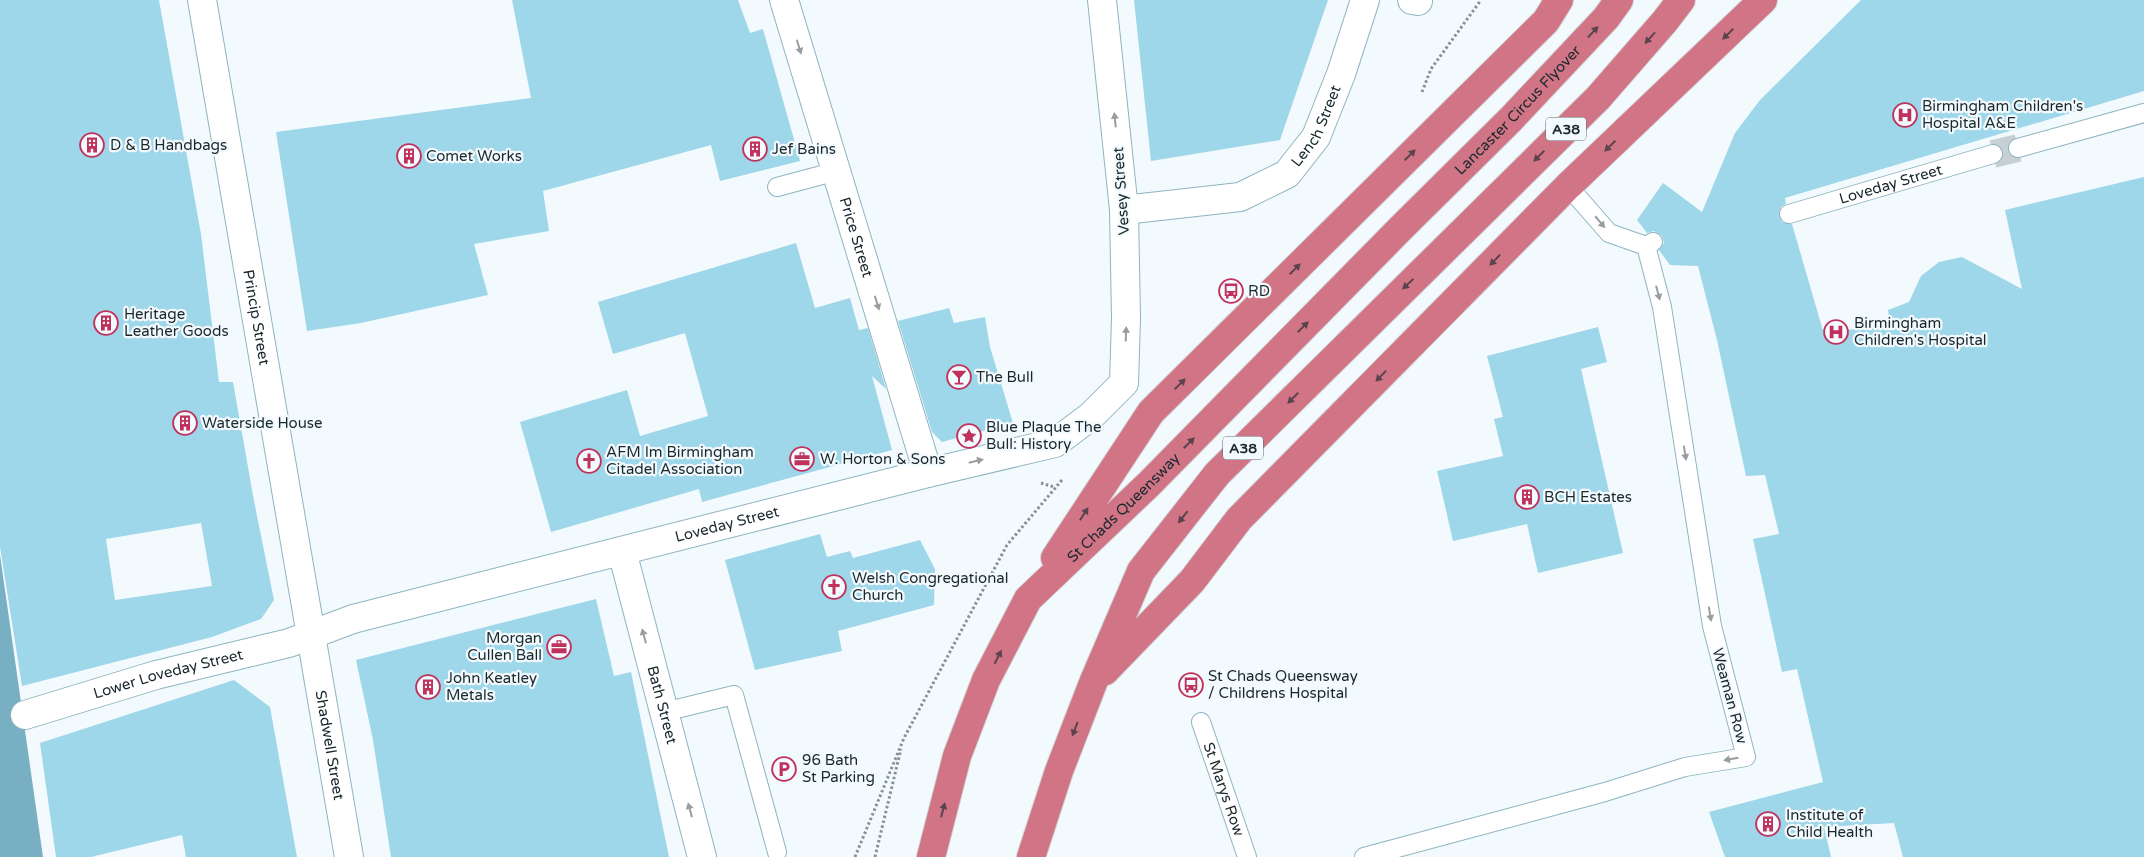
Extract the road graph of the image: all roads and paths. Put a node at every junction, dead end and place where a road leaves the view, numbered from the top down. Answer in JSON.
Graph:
{"nodes":[{"id":1,"x":202,"y":0,"type":"edge"},
{"id":2,"x":784,"y":0,"type":"edge"},
{"id":3,"x":1102,"y":0,"type":"edge"},
{"id":4,"x":1365,"y":0,"type":"edge"},
{"id":5,"x":1481,"y":0,"type":"edge"},
{"id":6,"x":1559,"y":0,"type":"edge"},
{"id":7,"x":1619,"y":0,"type":"edge"},
{"id":8,"x":1681,"y":0,"type":"edge"},
{"id":9,"x":1763,"y":0,"type":"edge"},
{"id":10,"x":1421,"y":94,"type":"dead end"},
{"id":11,"x":2144,"y":113,"type":"edge"},
{"id":12,"x":2018,"y":148,"type":"tunnel mouth"},
{"id":13,"x":1993,"y":154,"type":"tunnel mouth"},
{"id":14,"x":837,"y":171,"type":"junction"},
{"id":15,"x":1568,"y":186,"type":"junction"},
{"id":16,"x":777,"y":187,"type":"dead end"},
{"id":17,"x":1124,"y":210,"type":"junction"},
{"id":18,"x":1789,"y":214,"type":"dead end"},
{"id":19,"x":1412,"y":218,"type":"joint"},
{"id":20,"x":1124,"y":383,"type":"joint"},
{"id":21,"x":928,"y":473,"type":"junction"},
{"id":22,"x":622,"y":551,"type":"junction"},
{"id":23,"x":1028,"y":599,"type":"junction"},
{"id":24,"x":310,"y":635,"type":"junction"},
{"id":25,"x":1093,"y":683,"type":"junction"},
{"id":26,"x":664,"y":712,"type":"junction"},
{"id":27,"x":25,"y":715,"type":"dead end"},
{"id":28,"x":1201,"y":722,"type":"dead end"},
{"id":29,"x":904,"y":738,"type":"dead end"},
{"id":30,"x":1037,"y":850,"type":"edge"},
{"id":31,"x":778,"y":852,"type":"dead end"},
{"id":32,"x":349,"y":857,"type":"edge"},
{"id":33,"x":702,"y":857,"type":"edge"},
{"id":34,"x":875,"y":857,"type":"edge"},
{"id":35,"x":931,"y":857,"type":"edge"},
{"id":36,"x":1247,"y":857,"type":"edge"},
{"id":37,"x":1364,"y":857,"type":"edge"}],
"edges":[{"from":1,"to":24,"type":"street","name":"Princip Street"},
{"from":2,"to":14,"type":"street","name":"Price Street","one_way":true},
{"from":17,"to":3,"type":"street","name":"Vesey Street","one_way":true},
{"from":4,"to":17,"type":"street","name":"Lench Street"},
{"from":5,"to":10,"type":"path"},
{"from":23,"to":6,"type":"highway","one_way":true},
{"from":19,"to":7,"type":"highway","name":"Lancaster Circus Flyover","number":"A38","one_way":true},
{"from":8,"to":25,"type":"highway","number":"A38","one_way":true},
{"from":9,"to":15,"type":"highway","one_way":true},
{"from":11,"to":12,"type":"lane"},
{"from":13,"to":18,"type":"lane","name":"Loveday Street"},
{"from":14,"to":16,"type":"lane"},
{"from":14,"to":21,"type":"street","name":"Price Street","one_way":true},
{"from":15,"to":25,"type":"highway","one_way":true},
{"from":15,"to":37,"type":"lane","name":"Weaman Row","one_way":true},
{"from":20,"to":17,"type":"street","name":"Vesey Street","one_way":true},
{"from":23,"to":19,"type":"highway","name":"St Chads Queensway","number":"A38","one_way":true},
{"from":21,"to":20,"type":"street","name":"Loveday Street","one_way":true},
{"from":21,"to":22,"type":"street","name":"Loveday Street"},
{"from":22,"to":24,"type":"street","name":"Loveday Street"},
{"from":26,"to":22,"type":"street","name":"Bath Street","one_way":true},
{"from":35,"to":23,"type":"highway","name":"St Chads Queensway","number":"A38","one_way":true},
{"from":24,"to":27,"type":"street","name":"Lower Loveday Street"},
{"from":24,"to":32,"type":"street","name":"Shadwell Street"},
{"from":25,"to":30,"type":"highway","number":"A38","one_way":true},
{"from":26,"to":31,"type":"lane"},
{"from":33,"to":26,"type":"street","name":"Bath Street","one_way":true},
{"from":28,"to":36,"type":"lane","name":"St Marys Row"},
{"from":29,"to":34,"type":"path"}]}
